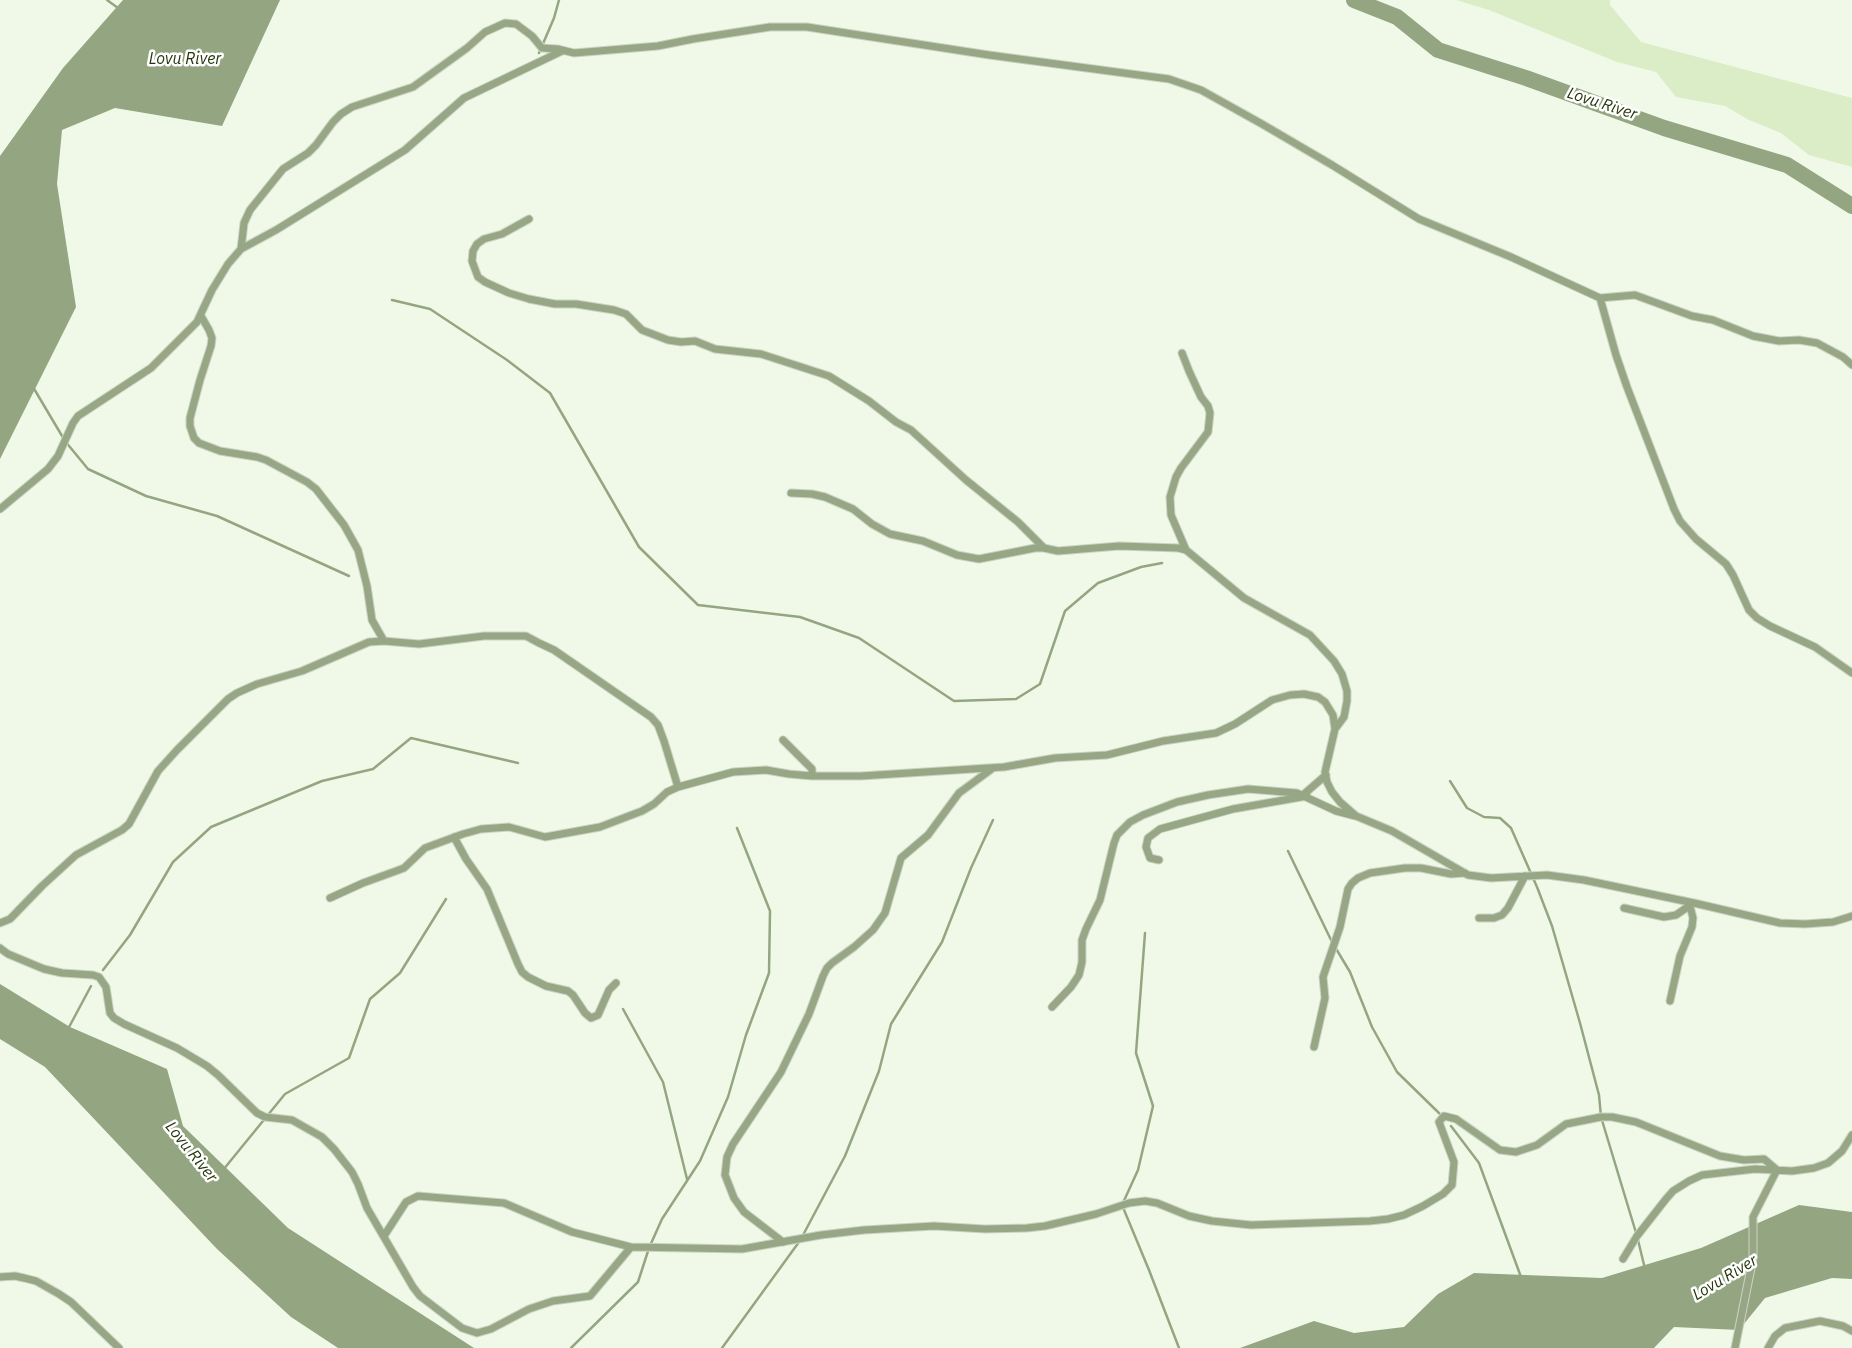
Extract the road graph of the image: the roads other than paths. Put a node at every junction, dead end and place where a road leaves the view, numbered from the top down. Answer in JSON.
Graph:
{"nodes":[{"id":1,"x":562,"y":51,"type":"junction"},
{"id":2,"x":529,"y":219,"type":"dead end"},
{"id":3,"x":241,"y":250,"type":"junction"},
{"id":4,"x":1600,"y":298,"type":"junction"},
{"id":5,"x":200,"y":316,"type":"junction"},
{"id":6,"x":1182,"y":353,"type":"dead end"},
{"id":7,"x":1852,"y":365,"type":"edge"},
{"id":8,"x":791,"y":493,"type":"dead end"},
{"id":9,"x":0,"y":509,"type":"edge"},
{"id":10,"x":1044,"y":548,"type":"junction"},
{"id":11,"x":1186,"y":550,"type":"junction"},
{"id":12,"x":384,"y":641,"type":"junction"},
{"id":13,"x":1852,"y":673,"type":"edge"},
{"id":14,"x":1335,"y":729,"type":"junction"},
{"id":15,"x":782,"y":740,"type":"dead end"},
{"id":16,"x":994,"y":768,"type":"junction"},
{"id":17,"x":1326,"y":775,"type":"junction"},
{"id":18,"x":812,"y":776,"type":"junction"},
{"id":19,"x":678,"y":787,"type":"junction"},
{"id":20,"x":1305,"y":796,"type":"junction"},
{"id":21,"x":1356,"y":816,"type":"junction"},
{"id":22,"x":454,"y":837,"type":"junction"},
{"id":23,"x":1159,"y":860,"type":"dead end"},
{"id":24,"x":1465,"y":873,"type":"junction"},
{"id":25,"x":1525,"y":876,"type":"junction"},
{"id":26,"x":330,"y":898,"type":"dead end"},
{"id":27,"x":1692,"y":905,"type":"junction"},
{"id":28,"x":1624,"y":908,"type":"dead end"},
{"id":29,"x":1852,"y":916,"type":"edge"},
{"id":30,"x":1478,"y":918,"type":"dead end"},
{"id":31,"x":0,"y":924,"type":"edge"},
{"id":32,"x":0,"y":948,"type":"edge"},
{"id":33,"x":616,"y":982,"type":"dead end"},
{"id":34,"x":1670,"y":1001,"type":"dead end"},
{"id":35,"x":1052,"y":1007,"type":"dead end"},
{"id":36,"x":1314,"y":1047,"type":"dead end"},
{"id":37,"x":1852,"y":1135,"type":"edge"},
{"id":38,"x":1777,"y":1170,"type":"junction"},
{"id":39,"x":384,"y":1236,"type":"junction"},
{"id":40,"x":783,"y":1242,"type":"junction"},
{"id":41,"x":631,"y":1247,"type":"junction"},
{"id":42,"x":1623,"y":1259,"type":"dead end"},
{"id":43,"x":0,"y":1277,"type":"edge"},
{"id":44,"x":1852,"y":1331,"type":"edge"},
{"id":45,"x":119,"y":1348,"type":"edge"},
{"id":46,"x":1736,"y":1348,"type":"edge"},
{"id":47,"x":1768,"y":1348,"type":"edge"}],
"edges":[{"from":1,"to":3,"type":"street"},
{"from":1,"to":3,"type":"street"},
{"from":1,"to":4,"type":"street"},
{"from":2,"to":10,"type":"street"},
{"from":3,"to":5,"type":"street"},
{"from":4,"to":7,"type":"street"},
{"from":4,"to":13,"type":"street"},
{"from":5,"to":9,"type":"street"},
{"from":5,"to":12,"type":"street"},
{"from":6,"to":11,"type":"street"},
{"from":8,"to":10,"type":"street"},
{"from":10,"to":11,"type":"street"},
{"from":11,"to":14,"type":"street"},
{"from":12,"to":19,"type":"street"},
{"from":12,"to":31,"type":"street"},
{"from":14,"to":16,"type":"street"},
{"from":14,"to":17,"type":"street"},
{"from":15,"to":18,"type":"street"},
{"from":16,"to":18,"type":"street"},
{"from":16,"to":40,"type":"street"},
{"from":17,"to":20,"type":"street"},
{"from":17,"to":21,"type":"street"},
{"from":18,"to":19,"type":"street"},
{"from":19,"to":22,"type":"street"},
{"from":20,"to":21,"type":"street"},
{"from":20,"to":23,"type":"street"},
{"from":20,"to":35,"type":"street"},
{"from":21,"to":24,"type":"street"},
{"from":22,"to":26,"type":"street"},
{"from":22,"to":33,"type":"street"},
{"from":24,"to":25,"type":"street"},
{"from":24,"to":36,"type":"street"},
{"from":25,"to":27,"type":"street"},
{"from":25,"to":30,"type":"street"},
{"from":27,"to":28,"type":"street"},
{"from":27,"to":29,"type":"street"},
{"from":27,"to":34,"type":"street"},
{"from":32,"to":39,"type":"street"},
{"from":37,"to":38,"type":"street"},
{"from":38,"to":40,"type":"street"},
{"from":38,"to":42,"type":"street"},
{"from":38,"to":46,"type":"street"},
{"from":39,"to":41,"type":"street"},
{"from":39,"to":41,"type":"street"},
{"from":40,"to":41,"type":"street"},
{"from":43,"to":45,"type":"street"},
{"from":44,"to":47,"type":"street"}]}
